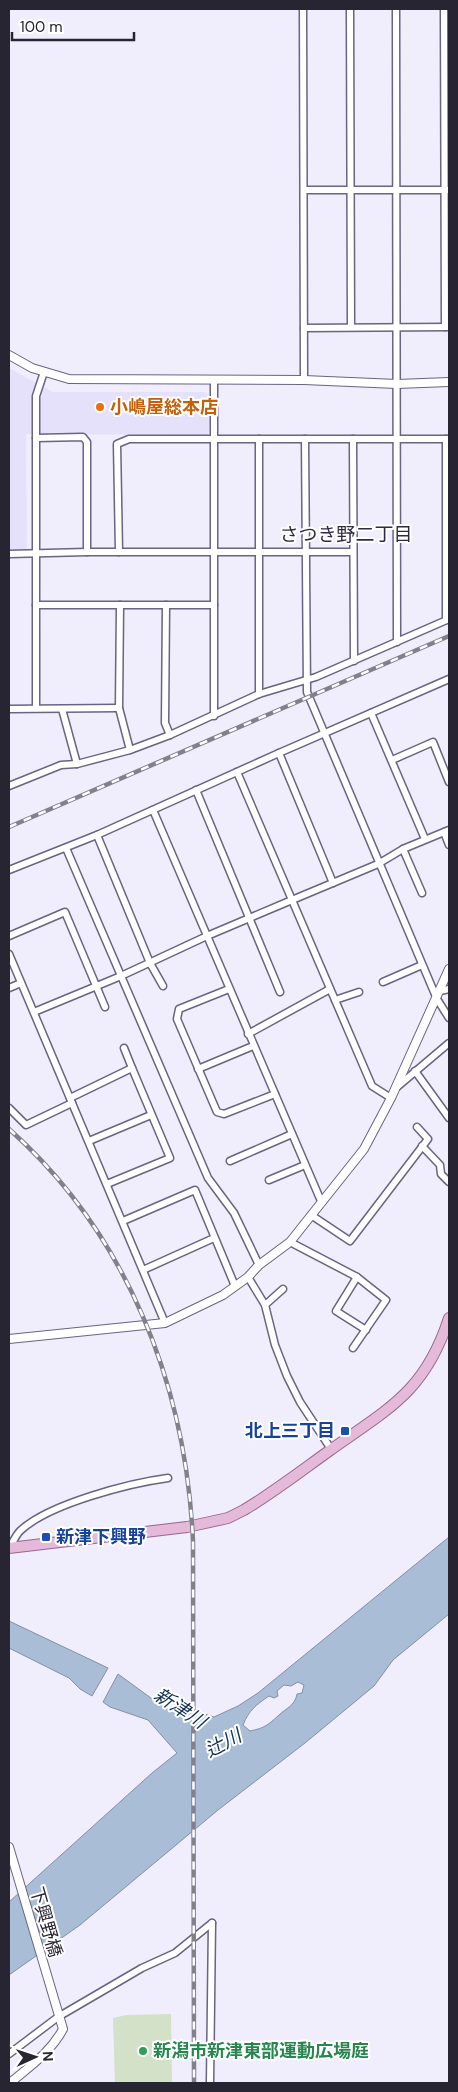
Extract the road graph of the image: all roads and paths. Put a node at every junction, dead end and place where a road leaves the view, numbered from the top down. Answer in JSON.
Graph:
{"nodes":[{"id":1,"x":303,"y":9,"type":"edge"},
{"id":2,"x":350,"y":9,"type":"edge"},
{"id":3,"x":396,"y":9,"type":"edge"},
{"id":4,"x":444,"y":9,"type":"edge"},
{"id":5,"x":304,"y":190,"type":"junction"},
{"id":6,"x":350,"y":190,"type":"junction"},
{"id":7,"x":396,"y":190,"type":"junction"},
{"id":8,"x":447,"y":190,"type":"edge"},
{"id":9,"x":396,"y":327,"type":"junction"},
{"id":10,"x":447,"y":327,"type":"edge"},
{"id":11,"x":304,"y":328,"type":"junction"},
{"id":12,"x":351,"y":328,"type":"junction"},
{"id":13,"x":9,"y":355,"type":"edge"},
{"id":14,"x":44,"y":372,"type":"junction"},
{"id":15,"x":214,"y":380,"type":"junction"},
{"id":16,"x":304,"y":380,"type":"junction"},
{"id":17,"x":449,"y":382,"type":"edge"},
{"id":18,"x":397,"y":384,"type":"junction"},
{"id":19,"x":36,"y":438,"type":"junction"},
{"id":20,"x":213,"y":439,"type":"junction"},
{"id":21,"x":259,"y":439,"type":"junction"},
{"id":22,"x":305,"y":439,"type":"junction"},
{"id":23,"x":353,"y":439,"type":"junction"},
{"id":24,"x":397,"y":439,"type":"junction"},
{"id":25,"x":448,"y":439,"type":"edge"},
{"id":26,"x":87,"y":552,"type":"junction"},
{"id":27,"x":119,"y":552,"type":"junction"},
{"id":28,"x":353,"y":552,"type":"junction"},
{"id":29,"x":214,"y":553,"type":"junction"},
{"id":30,"x":259,"y":553,"type":"junction"},
{"id":31,"x":305,"y":553,"type":"junction"},
{"id":32,"x":9,"y":554,"type":"edge"},
{"id":33,"x":36,"y":554,"type":"junction"},
{"id":34,"x":214,"y":604,"type":"junction"},
{"id":35,"x":36,"y":605,"type":"junction"},
{"id":36,"x":120,"y":605,"type":"junction"},
{"id":37,"x":166,"y":605,"type":"junction"},
{"id":38,"x":448,"y":620,"type":"edge"},
{"id":39,"x":397,"y":642,"type":"junction"},
{"id":40,"x":354,"y":661,"type":"junction"},
{"id":41,"x":449,"y":679,"type":"edge"},
{"id":42,"x":306,"y":680,"type":"junction"},
{"id":43,"x":259,"y":694,"type":"junction"},
{"id":44,"x":36,"y":708,"type":"junction"},
{"id":45,"x":119,"y":708,"type":"junction"},
{"id":46,"x":9,"y":709,"type":"edge"},
{"id":47,"x":62,"y":709,"type":"junction"},
{"id":48,"x":371,"y":713,"type":"junction"},
{"id":49,"x":214,"y":716,"type":"junction"},
{"id":50,"x":325,"y":733,"type":"junction"},
{"id":51,"x":170,"y":734,"type":"junction"},
{"id":52,"x":130,"y":750,"type":"junction"},
{"id":53,"x":279,"y":753,"type":"junction"},
{"id":54,"x":392,"y":760,"type":"junction"},
{"id":55,"x":76,"y":764,"type":"junction"},
{"id":56,"x":237,"y":772,"type":"junction"},
{"id":57,"x":449,"y":782,"type":"edge"},
{"id":58,"x":9,"y":786,"type":"edge"},
{"id":59,"x":196,"y":790,"type":"junction"},
{"id":60,"x":153,"y":810,"type":"junction"},
{"id":61,"x":446,"y":831,"type":"edge"},
{"id":62,"x":97,"y":835,"type":"junction"},
{"id":63,"x":426,"y":839,"type":"junction"},
{"id":64,"x":449,"y":845,"type":"edge"},
{"id":65,"x":66,"y":848,"type":"junction"},
{"id":66,"x":403,"y":849,"type":"junction"},
{"id":67,"x":378,"y":864,"type":"junction"},
{"id":68,"x":9,"y":870,"type":"edge"},
{"id":69,"x":333,"y":883,"type":"junction"},
{"id":70,"x":422,"y":893,"type":"dead end"},
{"id":71,"x":292,"y":900,"type":"junction"},
{"id":72,"x":250,"y":919,"type":"junction"},
{"id":73,"x":9,"y":936,"type":"edge"},
{"id":74,"x":207,"y":936,"type":"junction"},
{"id":75,"x":9,"y":954,"type":"edge"},
{"id":76,"x":150,"y":963,"type":"junction"},
{"id":77,"x":422,"y":965,"type":"junction"},
{"id":78,"x":449,"y":969,"type":"edge"},
{"id":79,"x":121,"y":976,"type":"junction"},
{"id":80,"x":383,"y":982,"type":"dead end"},
{"id":81,"x":21,"y":983,"type":"junction"},
{"id":82,"x":97,"y":986,"type":"junction"},
{"id":83,"x":163,"y":986,"type":"dead end"},
{"id":84,"x":9,"y":988,"type":"edge"},
{"id":85,"x":229,"y":989,"type":"junction"},
{"id":86,"x":330,"y":989,"type":"junction"},
{"id":87,"x":449,"y":989,"type":"edge"},
{"id":88,"x":440,"y":991,"type":"junction"},
{"id":89,"x":280,"y":992,"type":"dead end"},
{"id":90,"x":359,"y":992,"type":"dead end"},
{"id":91,"x":437,"y":999,"type":"junction"},
{"id":92,"x":336,"y":1000,"type":"junction"},
{"id":93,"x":105,"y":1007,"type":"dead end"},
{"id":94,"x":34,"y":1012,"type":"junction"},
{"id":95,"x":449,"y":1018,"type":"edge"},
{"id":96,"x":248,"y":1034,"type":"junction"},
{"id":97,"x":449,"y":1043,"type":"edge"},
{"id":98,"x":254,"y":1046,"type":"junction"},
{"id":99,"x":124,"y":1048,"type":"dead end"},
{"id":100,"x":132,"y":1068,"type":"junction"},
{"id":101,"x":198,"y":1069,"type":"junction"},
{"id":102,"x":415,"y":1071,"type":"junction"},
{"id":103,"x":275,"y":1094,"type":"junction"},
{"id":104,"x":392,"y":1094,"type":"junction"},
{"id":105,"x":71,"y":1100,"type":"junction"},
{"id":106,"x":9,"y":1108,"type":"edge"},
{"id":107,"x":151,"y":1115,"type":"junction"},
{"id":108,"x":449,"y":1118,"type":"edge"},
{"id":109,"x":417,"y":1127,"type":"dead end"},
{"id":110,"x":292,"y":1134,"type":"junction"},
{"id":111,"x":89,"y":1141,"type":"junction"},
{"id":112,"x":422,"y":1146,"type":"junction"},
{"id":113,"x":230,"y":1161,"type":"dead end"},
{"id":114,"x":305,"y":1165,"type":"junction"},
{"id":115,"x":269,"y":1180,"type":"dead end"},
{"id":116,"x":449,"y":1182,"type":"edge"},
{"id":117,"x":107,"y":1184,"type":"junction"},
{"id":118,"x":321,"y":1201,"type":"junction"},
{"id":119,"x":310,"y":1215,"type":"junction"},
{"id":120,"x":123,"y":1221,"type":"junction"},
{"id":121,"x":214,"y":1238,"type":"junction"},
{"id":122,"x":290,"y":1242,"type":"junction"},
{"id":123,"x":259,"y":1265,"type":"junction"},
{"id":124,"x":143,"y":1270,"type":"junction"},
{"id":125,"x":248,"y":1277,"type":"junction"},
{"id":126,"x":356,"y":1277,"type":"junction"},
{"id":127,"x":235,"y":1286,"type":"junction"},
{"id":128,"x":282,"y":1289,"type":"dead end"},
{"id":129,"x":265,"y":1305,"type":"junction"},
{"id":130,"x":449,"y":1318,"type":"edge"},
{"id":131,"x":166,"y":1323,"type":"junction"},
{"id":132,"x":366,"y":1330,"type":"junction"},
{"id":133,"x":9,"y":1339,"type":"edge"},
{"id":134,"x":353,"y":1348,"type":"dead end"},
{"id":135,"x":331,"y":1449,"type":"junction"},
{"id":136,"x":168,"y":1478,"type":"dead end"},
{"id":137,"x":10,"y":1547,"type":"edge"},
{"id":138,"x":9,"y":1846,"type":"edge"},
{"id":139,"x":58,"y":2017,"type":"junction"},
{"id":140,"x":9,"y":2054,"type":"edge"},
{"id":141,"x":10,"y":2083,"type":"edge"},
{"id":142,"x":210,"y":2083,"type":"edge"}],
"edges":[{"from":1,"to":5,"type":"street"},
{"from":2,"to":6,"type":"street"},
{"from":3,"to":7,"type":"street"},
{"from":4,"to":8,"type":"street"},
{"from":5,"to":6,"type":"street"},
{"from":5,"to":11,"type":"street"},
{"from":6,"to":7,"type":"street"},
{"from":6,"to":12,"type":"street"},
{"from":7,"to":8,"type":"street"},
{"from":7,"to":9,"type":"street"},
{"from":8,"to":10,"type":"street"},
{"from":9,"to":10,"type":"street"},
{"from":9,"to":12,"type":"street"},
{"from":9,"to":18,"type":"street"},
{"from":11,"to":12,"type":"street"},
{"from":11,"to":16,"type":"street"},
{"from":13,"to":14,"type":"street"},
{"from":14,"to":15,"type":"street"},
{"from":14,"to":19,"type":"street"},
{"from":15,"to":16,"type":"street"},
{"from":15,"to":20,"type":"street"},
{"from":16,"to":18,"type":"street"},
{"from":17,"to":18,"type":"street"},
{"from":18,"to":24,"type":"street"},
{"from":19,"to":26,"type":"street"},
{"from":19,"to":33,"type":"street"},
{"from":20,"to":21,"type":"street"},
{"from":20,"to":27,"type":"street"},
{"from":20,"to":29,"type":"street"},
{"from":21,"to":22,"type":"street"},
{"from":21,"to":30,"type":"street"},
{"from":22,"to":23,"type":"street"},
{"from":22,"to":31,"type":"street"},
{"from":23,"to":24,"type":"street"},
{"from":23,"to":28,"type":"street"},
{"from":24,"to":25,"type":"street"},
{"from":24,"to":39,"type":"street"},
{"from":25,"to":38,"type":"street"},
{"from":26,"to":27,"type":"street"},
{"from":26,"to":33,"type":"street"},
{"from":27,"to":29,"type":"street"},
{"from":28,"to":31,"type":"street"},
{"from":28,"to":40,"type":"street"},
{"from":29,"to":30,"type":"street"},
{"from":29,"to":34,"type":"street"},
{"from":30,"to":31,"type":"street"},
{"from":30,"to":43,"type":"street"},
{"from":31,"to":42,"type":"street"},
{"from":32,"to":33,"type":"street"},
{"from":33,"to":35,"type":"street"},
{"from":34,"to":37,"type":"street"},
{"from":34,"to":49,"type":"street"},
{"from":35,"to":36,"type":"street"},
{"from":35,"to":44,"type":"street"},
{"from":36,"to":37,"type":"street"},
{"from":36,"to":45,"type":"street"},
{"from":37,"to":51,"type":"street"},
{"from":38,"to":39,"type":"street"},
{"from":39,"to":40,"type":"street"},
{"from":40,"to":42,"type":"street"},
{"from":41,"to":48,"type":"street"},
{"from":42,"to":43,"type":"street"},
{"from":42,"to":50,"type":"street"},
{"from":43,"to":49,"type":"street"},
{"from":44,"to":46,"type":"street"},
{"from":44,"to":47,"type":"street"},
{"from":45,"to":47,"type":"street"},
{"from":45,"to":52,"type":"street"},
{"from":47,"to":55,"type":"street"},
{"from":48,"to":50,"type":"street"},
{"from":48,"to":54,"type":"street"},
{"from":49,"to":51,"type":"street"},
{"from":50,"to":53,"type":"street"},
{"from":50,"to":67,"type":"street"},
{"from":51,"to":52,"type":"street"},
{"from":52,"to":55,"type":"street"},
{"from":53,"to":56,"type":"street"},
{"from":53,"to":69,"type":"street"},
{"from":54,"to":57,"type":"street"},
{"from":54,"to":63,"type":"street"},
{"from":55,"to":58,"type":"street"},
{"from":56,"to":59,"type":"street"},
{"from":56,"to":71,"type":"street"},
{"from":59,"to":60,"type":"street"},
{"from":59,"to":72,"type":"street"},
{"from":60,"to":62,"type":"street"},
{"from":60,"to":74,"type":"street"},
{"from":61,"to":63,"type":"street"},
{"from":61,"to":64,"type":"street"},
{"from":62,"to":65,"type":"street"},
{"from":62,"to":76,"type":"street"},
{"from":63,"to":66,"type":"street"},
{"from":65,"to":68,"type":"street"},
{"from":65,"to":79,"type":"street"},
{"from":66,"to":67,"type":"street"},
{"from":66,"to":70,"type":"street"},
{"from":67,"to":69,"type":"street"},
{"from":67,"to":77,"type":"street"},
{"from":69,"to":71,"type":"street"},
{"from":71,"to":72,"type":"street"},
{"from":71,"to":86,"type":"street"},
{"from":72,"to":74,"type":"street"},
{"from":72,"to":89,"type":"street"},
{"from":73,"to":82,"type":"street"},
{"from":74,"to":76,"type":"street"},
{"from":74,"to":85,"type":"street"},
{"from":75,"to":81,"type":"street"},
{"from":76,"to":79,"type":"street"},
{"from":76,"to":83,"type":"street"},
{"from":77,"to":80,"type":"street"},
{"from":77,"to":91,"type":"street"},
{"from":78,"to":88,"type":"street"},
{"from":79,"to":82,"type":"street"},
{"from":79,"to":123,"type":"street"},
{"from":81,"to":84,"type":"street"},
{"from":81,"to":94,"type":"street"},
{"from":82,"to":93,"type":"street"},
{"from":82,"to":94,"type":"street"},
{"from":85,"to":96,"type":"street"},
{"from":85,"to":101,"type":"street"},
{"from":86,"to":92,"type":"street"},
{"from":86,"to":96,"type":"street"},
{"from":87,"to":88,"type":"street"},
{"from":88,"to":91,"type":"street"},
{"from":90,"to":92,"type":"street"},
{"from":91,"to":95,"type":"street"},
{"from":91,"to":104,"type":"street"},
{"from":92,"to":104,"type":"street"},
{"from":94,"to":105,"type":"street"},
{"from":96,"to":98,"type":"street"},
{"from":97,"to":102,"type":"street"},
{"from":98,"to":101,"type":"street"},
{"from":98,"to":103,"type":"street"},
{"from":99,"to":100,"type":"street"},
{"from":100,"to":105,"type":"street"},
{"from":100,"to":107,"type":"street"},
{"from":101,"to":103,"type":"street"},
{"from":102,"to":104,"type":"street"},
{"from":102,"to":108,"type":"street"},
{"from":103,"to":110,"type":"street"},
{"from":104,"to":118,"type":"street"},
{"from":105,"to":106,"type":"street"},
{"from":105,"to":111,"type":"street"},
{"from":107,"to":111,"type":"street"},
{"from":107,"to":117,"type":"street"},
{"from":109,"to":112,"type":"street"},
{"from":110,"to":113,"type":"street"},
{"from":110,"to":114,"type":"street"},
{"from":111,"to":117,"type":"street"},
{"from":112,"to":116,"type":"street"},
{"from":112,"to":119,"type":"street"},
{"from":114,"to":115,"type":"street"},
{"from":114,"to":118,"type":"street"},
{"from":117,"to":120,"type":"street"},
{"from":118,"to":119,"type":"street"},
{"from":119,"to":122,"type":"street"},
{"from":120,"to":121,"type":"street"},
{"from":120,"to":124,"type":"street"},
{"from":121,"to":124,"type":"street"},
{"from":121,"to":127,"type":"street"},
{"from":122,"to":123,"type":"street"},
{"from":122,"to":126,"type":"street"},
{"from":123,"to":125,"type":"street"},
{"from":124,"to":131,"type":"street"},
{"from":125,"to":127,"type":"street"},
{"from":125,"to":129,"type":"street"},
{"from":126,"to":132,"type":"street"},
{"from":126,"to":132,"type":"street"},
{"from":127,"to":131,"type":"street"},
{"from":128,"to":129,"type":"street"},
{"from":129,"to":135,"type":"street"},
{"from":130,"to":135,"type":"main road"},
{"from":131,"to":133,"type":"street"},
{"from":132,"to":134,"type":"street"},
{"from":135,"to":137,"type":"main road"},
{"from":136,"to":137,"type":"street"},
{"from":138,"to":139,"type":"street","name":"下興野橋"},
{"from":139,"to":140,"type":"street"},
{"from":139,"to":141,"type":"street","name":"下興野橋"},
{"from":139,"to":142,"type":"street"}]}
